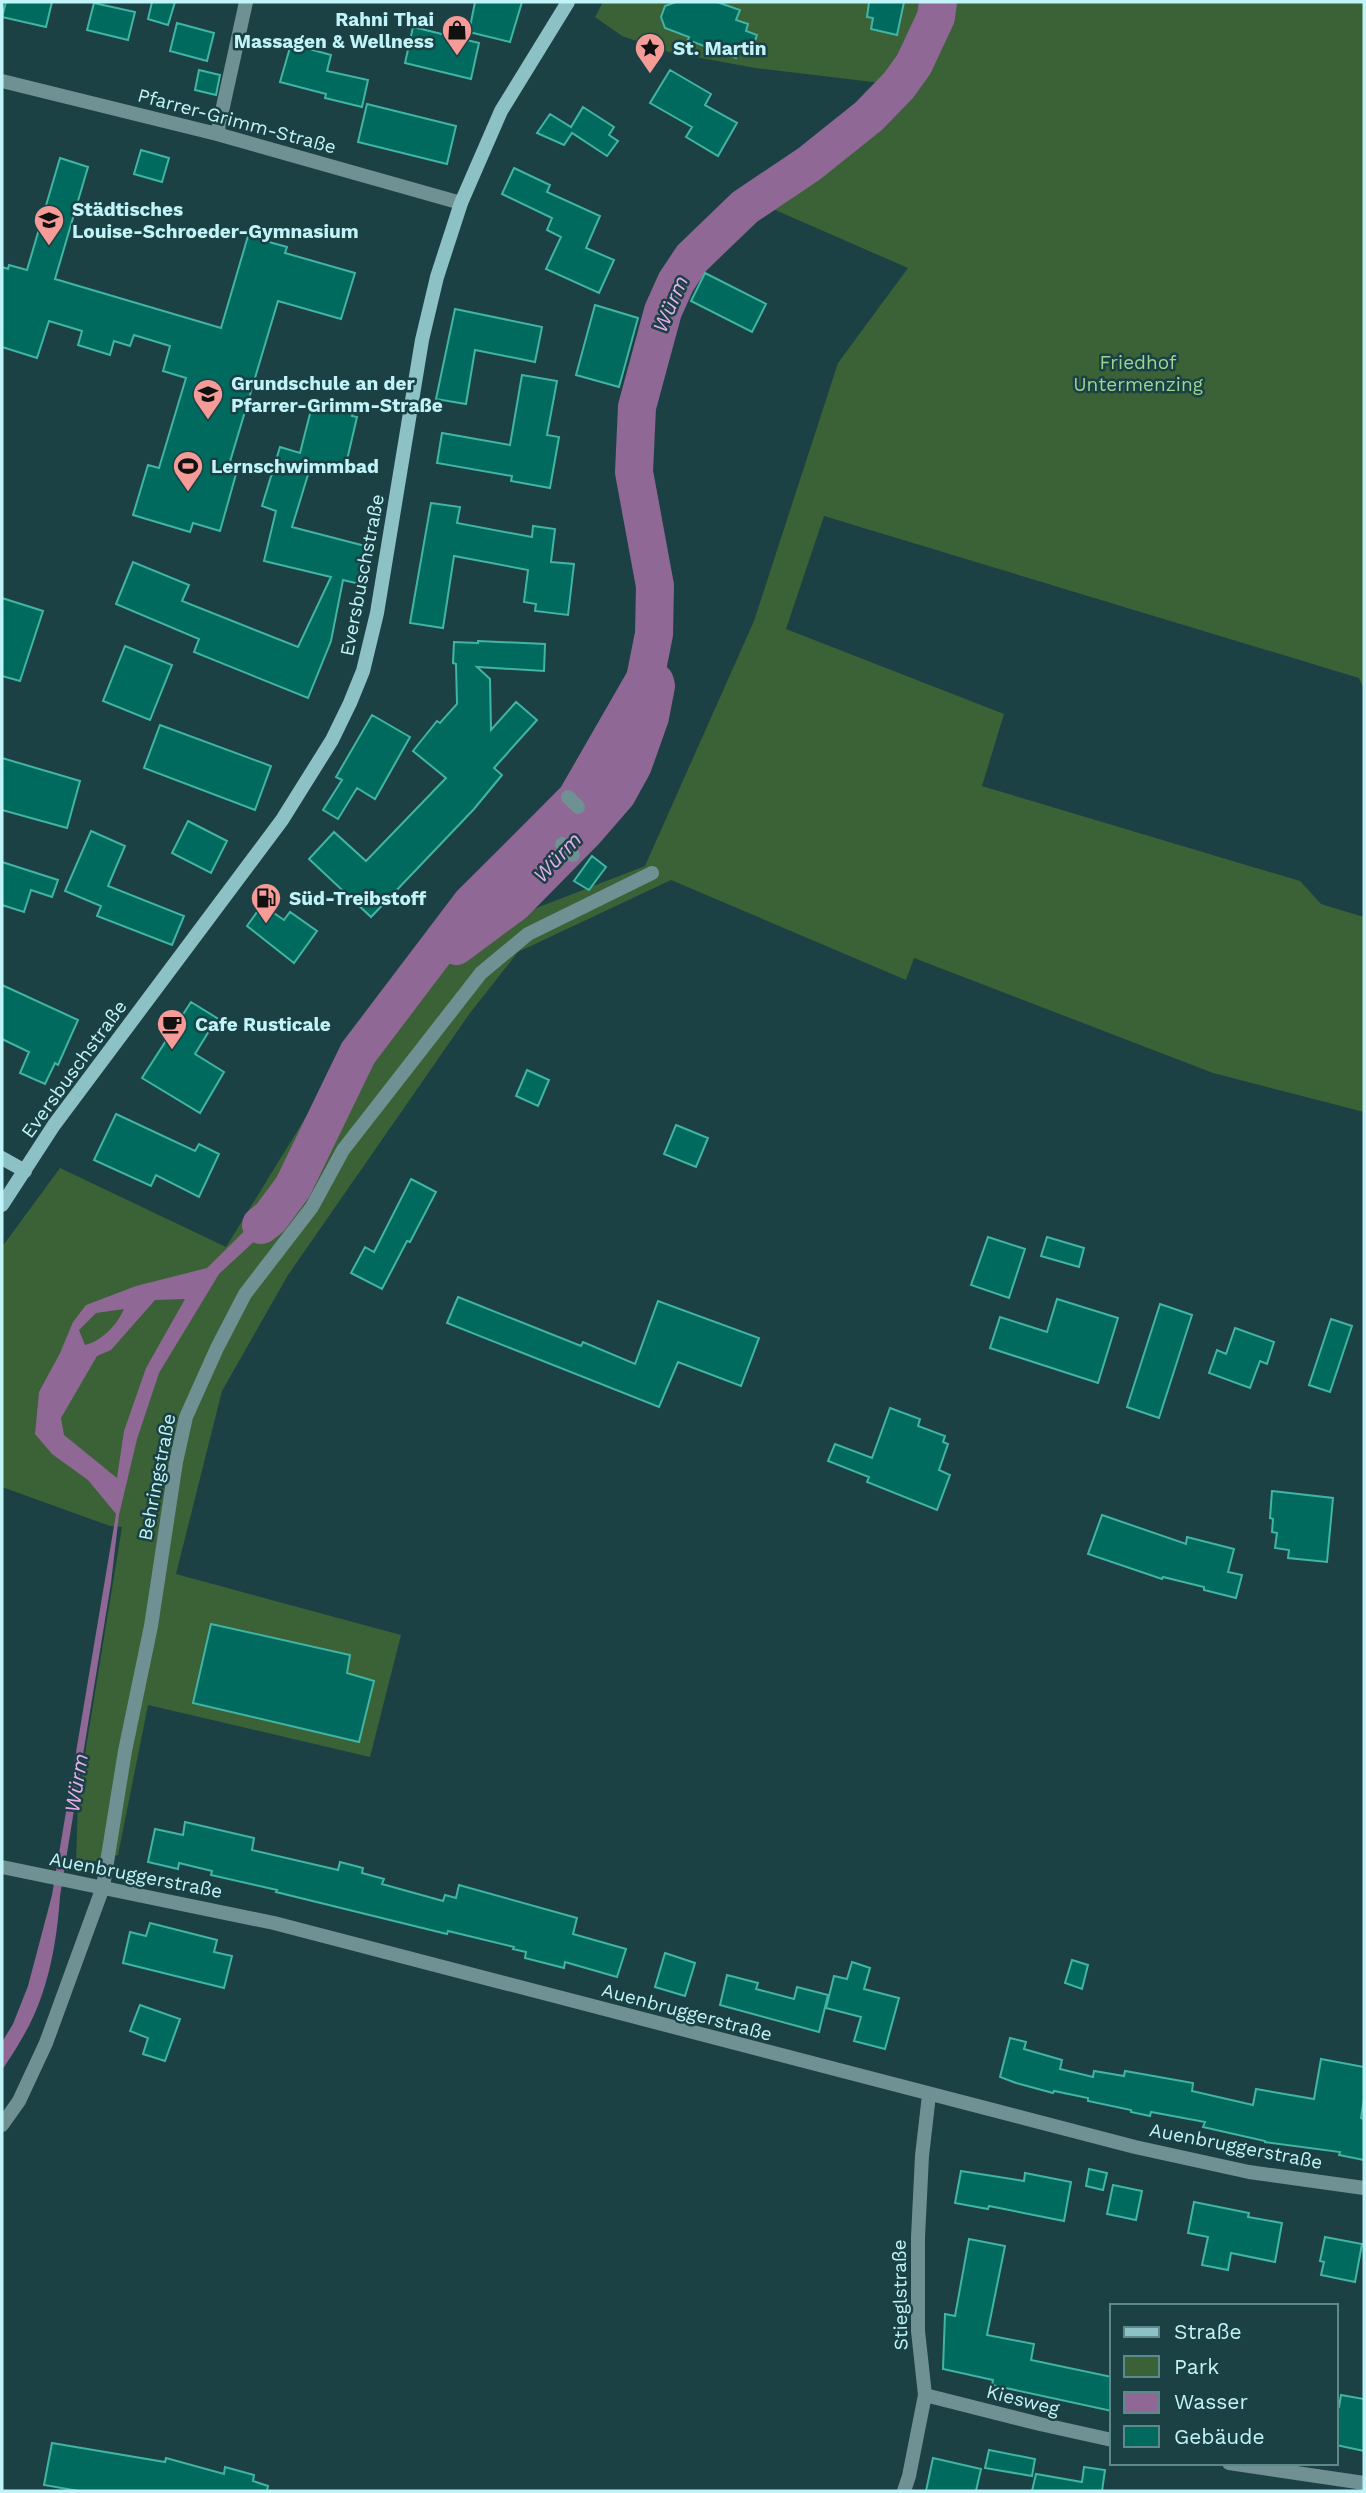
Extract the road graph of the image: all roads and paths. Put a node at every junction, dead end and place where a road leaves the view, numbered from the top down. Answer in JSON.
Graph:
{"nodes":[{"id":1,"x":246,"y":2,"type":"edge"},
{"id":2,"x":568,"y":2,"type":"edge"},
{"id":3,"x":2,"y":81,"type":"edge"},
{"id":4,"x":217,"y":134,"type":"junction"},
{"id":5,"x":461,"y":203,"type":"junction"},
{"id":6,"x":562,"y":844,"type":"dead end"},
{"id":7,"x":573,"y":855,"type":"dead end"},
{"id":8,"x":652,"y":873,"type":"dead end"},
{"id":9,"x":2,"y":1158,"type":"edge"},
{"id":10,"x":25,"y":1171,"type":"junction"},
{"id":11,"x":2,"y":1205,"type":"edge"},
{"id":12,"x":2,"y":1867,"type":"edge"},
{"id":13,"x":103,"y":1887,"type":"junction"},
{"id":14,"x":929,"y":2095,"type":"junction"},
{"id":15,"x":2,"y":2125,"type":"edge"},
{"id":16,"x":1364,"y":2188,"type":"edge"},
{"id":17,"x":925,"y":2395,"type":"junction"},
{"id":18,"x":1110,"y":2440,"type":"edge"},
{"id":19,"x":1243,"y":2465,"type":"edge"},
{"id":20,"x":1364,"y":2483,"type":"edge"},
{"id":21,"x":904,"y":2491,"type":"edge"}],
"edges":[{"from":1,"to":4,"type":"street"},
{"from":2,"to":5,"type":"main road","name":"Eversbuschstraße"},
{"from":3,"to":4,"type":"street","name":"Pfarrer-Grimm-Straße"},
{"from":4,"to":5,"type":"street","name":"Pfarrer-Grimm-Straße"},
{"from":5,"to":10,"type":"main road","name":"Eversbuschstraße"},
{"from":6,"to":7,"type":"street"},
{"from":8,"to":13,"type":"street","name":"Behringstraße"},
{"from":9,"to":10,"type":"main road"},
{"from":10,"to":11,"type":"main road","name":"Eversbuschstraße"},
{"from":12,"to":13,"type":"street","name":"Auenbruggerstraße"},
{"from":13,"to":14,"type":"street","name":"Auenbruggerstraße"},
{"from":13,"to":15,"type":"street","name":"Behringstraße"},
{"from":14,"to":16,"type":"street","name":"Auenbruggerstraße"},
{"from":14,"to":17,"type":"street","name":"Stieglstraße"},
{"from":17,"to":18,"type":"street","name":"Kiesweg"},
{"from":17,"to":21,"type":"street","name":"Stieglstraße"},
{"from":19,"to":20,"type":"street"}]}
